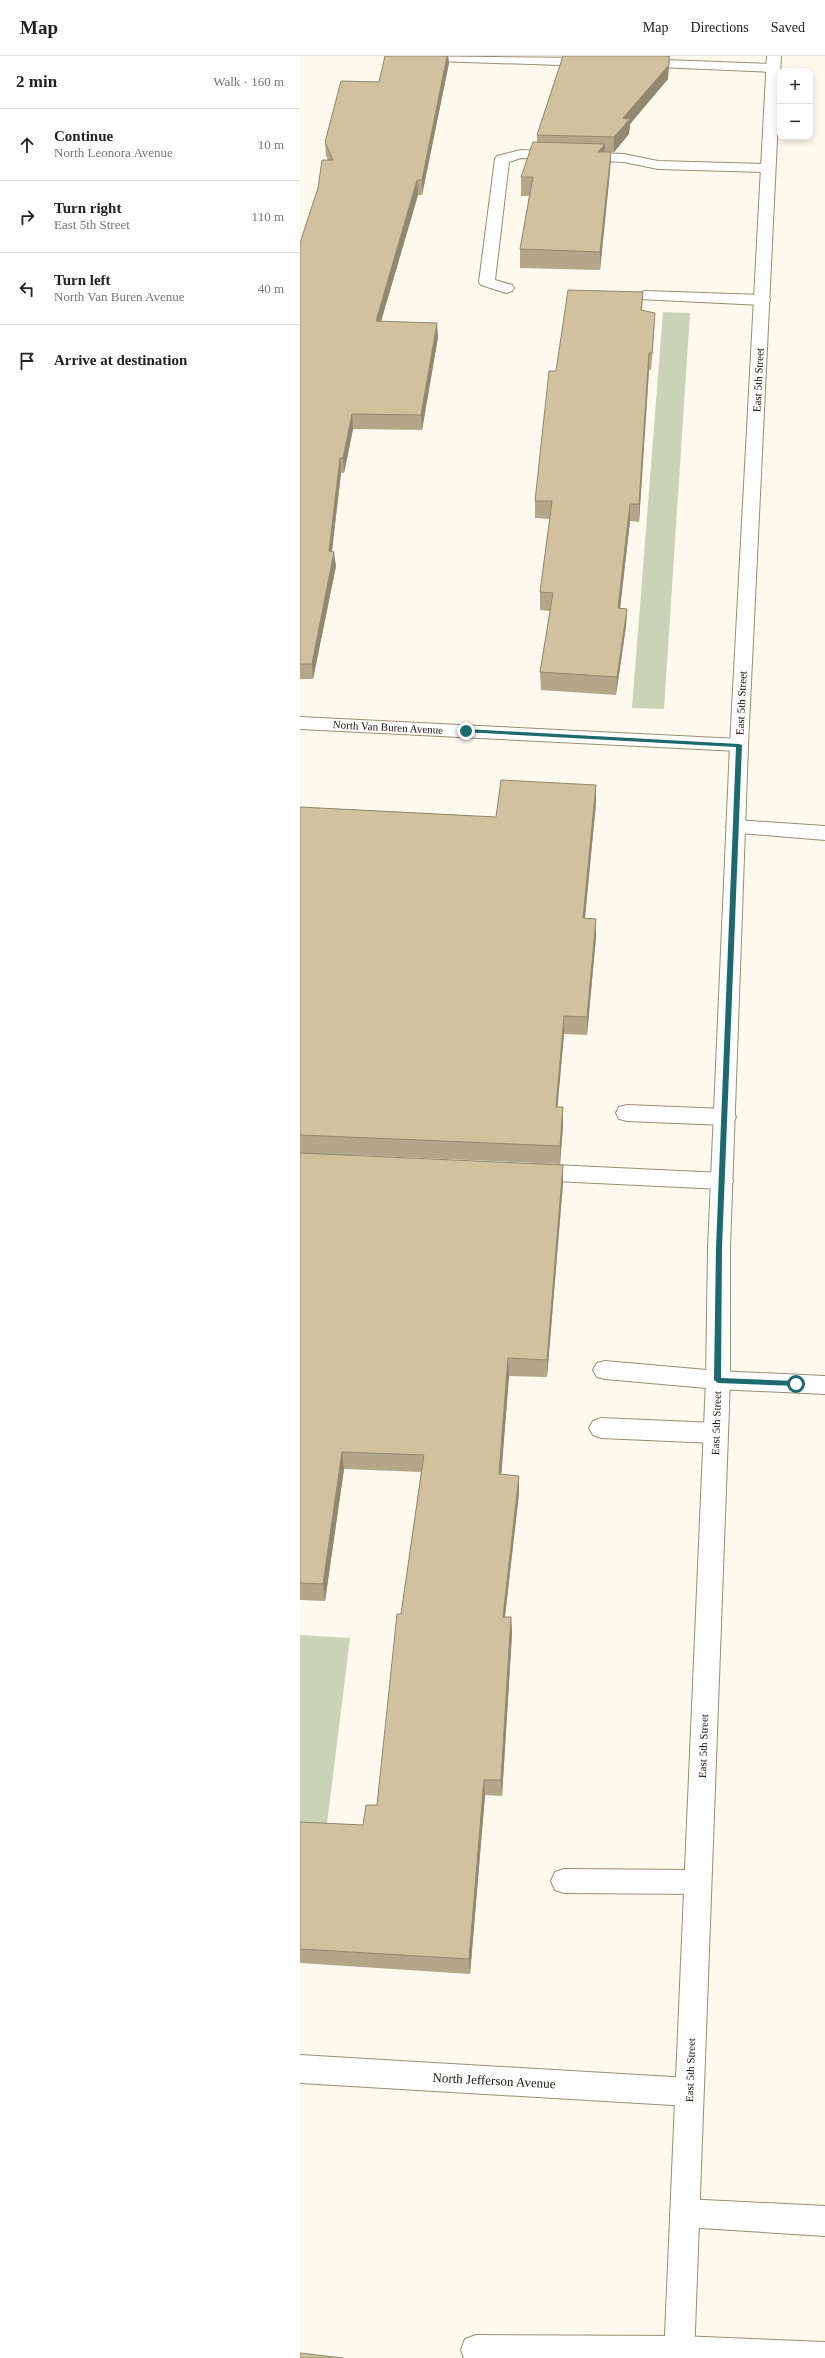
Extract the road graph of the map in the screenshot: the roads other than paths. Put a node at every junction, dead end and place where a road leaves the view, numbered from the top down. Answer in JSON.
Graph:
{"nodes":[{"id":1,"x":404,"y":56,"type":"edge"},
{"id":2,"x":517,"y":58,"type":"edge"},
{"id":3,"x":603,"y":62,"type":"edge"},
{"id":4,"x":774,"y":62,"type":"edge"},
{"id":5,"x":626,"y":63,"type":"edge"},
{"id":6,"x":768,"y":168,"type":"junction"},
{"id":7,"x":506,"y":288,"type":"dead end"},
{"id":8,"x":645,"y":296,"type":"dead end"},
{"id":9,"x":762,"y":300,"type":"junction"},
{"id":10,"x":300,"y":723,"type":"edge"},
{"id":11,"x":739,"y":745,"type":"junction"},
{"id":12,"x":736,"y":827,"type":"junction"},
{"id":13,"x":825,"y":833,"type":"edge"},
{"id":14,"x":627,"y":1113,"type":"dead end"},
{"id":15,"x":725,"y":1117,"type":"junction"},
{"id":16,"x":510,"y":1171,"type":"edge"},
{"id":17,"x":722,"y":1181,"type":"junction"},
{"id":18,"x":605,"y":1370,"type":"dead end"},
{"id":19,"x":718,"y":1380,"type":"junction"},
{"id":20,"x":825,"y":1385,"type":"edge"},
{"id":21,"x":601,"y":1428,"type":"dead end"},
{"id":22,"x":715,"y":1433,"type":"junction"},
{"id":23,"x":564,"y":1881,"type":"dead end"},
{"id":24,"x":697,"y":1882,"type":"junction"},
{"id":25,"x":300,"y":2069,"type":"edge"},
{"id":26,"x":689,"y":2092,"type":"junction"},
{"id":27,"x":684,"y":2213,"type":"junction"},
{"id":28,"x":825,"y":2221,"type":"edge"},
{"id":29,"x":476,"y":2350,"type":"dead end"},
{"id":30,"x":680,"y":2355,"type":"edge"},
{"id":31,"x":825,"y":2357,"type":"edge"}],
"edges":[{"from":1,"to":2,"type":"street"},
{"from":2,"to":3,"type":"street"},
{"from":4,"to":5,"type":"street"},
{"from":4,"to":6,"type":"street","name":"East 5th Street"},
{"from":6,"to":7,"type":"street"},
{"from":6,"to":9,"type":"street","name":"East 5th Street"},
{"from":8,"to":9,"type":"street"},
{"from":9,"to":11,"type":"street","name":"East 5th Street"},
{"from":10,"to":11,"type":"street","name":"North Van Buren Avenue"},
{"from":11,"to":12,"type":"street","name":"East 5th Street"},
{"from":12,"to":13,"type":"street"},
{"from":12,"to":15,"type":"street","name":"East 5th Street"},
{"from":14,"to":15,"type":"street"},
{"from":15,"to":17,"type":"street","name":"East 5th Street"},
{"from":16,"to":17,"type":"street"},
{"from":17,"to":19,"type":"street","name":"East 5th Street"},
{"from":18,"to":19,"type":"street"},
{"from":19,"to":20,"type":"street"},
{"from":19,"to":22,"type":"street","name":"East 5th Street"},
{"from":21,"to":22,"type":"street"},
{"from":22,"to":24,"type":"street","name":"East 5th Street"},
{"from":23,"to":24,"type":"street"},
{"from":24,"to":26,"type":"street","name":"East 5th Street"},
{"from":25,"to":26,"type":"street","name":"North Jefferson Avenue"},
{"from":26,"to":27,"type":"street","name":"East 5th Street"},
{"from":27,"to":28,"type":"street"},
{"from":27,"to":30,"type":"street","name":"East 5th Street"},
{"from":29,"to":30,"type":"street"},
{"from":30,"to":31,"type":"street"}]}
